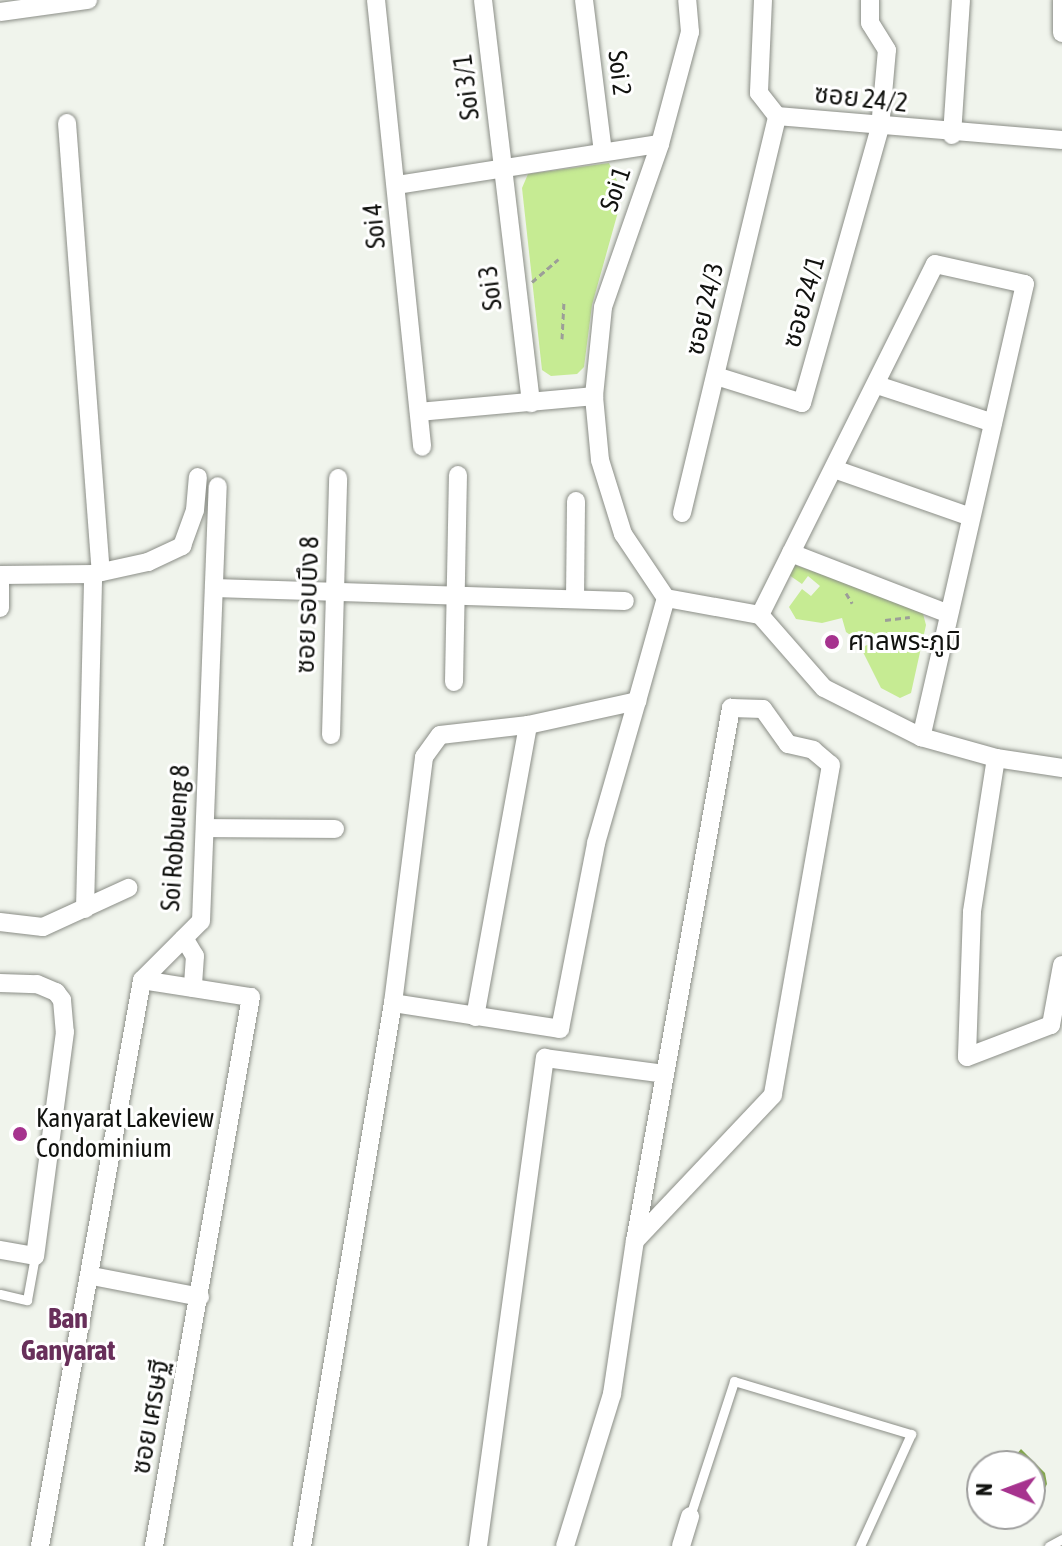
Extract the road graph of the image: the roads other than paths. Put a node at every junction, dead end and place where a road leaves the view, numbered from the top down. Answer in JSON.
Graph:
{"nodes":[{"id":1,"x":88,"y":0,"type":"edge"},
{"id":2,"x":376,"y":0,"type":"edge"},
{"id":3,"x":483,"y":0,"type":"edge"},
{"id":4,"x":584,"y":0,"type":"edge"},
{"id":5,"x":687,"y":0,"type":"edge"},
{"id":6,"x":763,"y":0,"type":"edge"},
{"id":7,"x":870,"y":0,"type":"edge"},
{"id":8,"x":961,"y":0,"type":"edge"},
{"id":9,"x":1062,"y":0,"type":"edge"},
{"id":10,"x":0,"y":12,"type":"edge"},
{"id":11,"x":1062,"y":33,"type":"edge"},
{"id":12,"x":777,"y":116,"type":"junction"},
{"id":13,"x":67,"y":123,"type":"dead end"},
{"id":14,"x":880,"y":128,"type":"junction"},
{"id":15,"x":952,"y":135,"type":"junction"},
{"id":16,"x":1062,"y":140,"type":"edge"},
{"id":17,"x":660,"y":144,"type":"junction"},
{"id":18,"x":603,"y":152,"type":"junction"},
{"id":19,"x":503,"y":168,"type":"junction"},
{"id":20,"x":397,"y":185,"type":"junction"},
{"id":21,"x":716,"y":376,"type":"junction"},
{"id":22,"x":877,"y":385,"type":"junction"},
{"id":23,"x":594,"y":396,"type":"junction"},
{"id":24,"x":531,"y":403,"type":"junction"},
{"id":25,"x":419,"y":412,"type":"junction"},
{"id":26,"x":993,"y":423,"type":"junction"},
{"id":27,"x":422,"y":447,"type":"dead end"},
{"id":28,"x":834,"y":469,"type":"junction"},
{"id":29,"x":458,"y":475,"type":"dead end"},
{"id":30,"x":198,"y":477,"type":"dead end"},
{"id":31,"x":338,"y":478,"type":"dead end"},
{"id":32,"x":218,"y":486,"type":"dead end"},
{"id":33,"x":576,"y":501,"type":"dead end"},
{"id":34,"x":682,"y":513,"type":"dead end"},
{"id":35,"x":971,"y":517,"type":"junction"},
{"id":36,"x":791,"y":553,"type":"junction"},
{"id":37,"x":97,"y":573,"type":"junction"},
{"id":38,"x":0,"y":575,"type":"edge"},
{"id":39,"x":214,"y":588,"type":"junction"},
{"id":40,"x":335,"y":592,"type":"junction"},
{"id":41,"x":454,"y":595,"type":"junction"},
{"id":42,"x":666,"y":598,"type":"junction"},
{"id":43,"x":575,"y":599,"type":"junction"},
{"id":44,"x":625,"y":601,"type":"dead end"},
{"id":45,"x":0,"y":608,"type":"edge"},
{"id":46,"x":949,"y":614,"type":"junction"},
{"id":47,"x":760,"y":615,"type":"junction"},
{"id":48,"x":454,"y":682,"type":"dead end"},
{"id":49,"x":637,"y":701,"type":"junction"},
{"id":50,"x":528,"y":725,"type":"junction"},
{"id":51,"x":331,"y":735,"type":"dead end"},
{"id":52,"x":921,"y":737,"type":"junction"},
{"id":53,"x":996,"y":758,"type":"junction"},
{"id":54,"x":1062,"y":768,"type":"edge"},
{"id":55,"x":205,"y":828,"type":"junction"},
{"id":56,"x":335,"y":829,"type":"dead end"},
{"id":57,"x":128,"y":888,"type":"dead end"},
{"id":58,"x":85,"y":909,"type":"junction"},
{"id":59,"x":0,"y":922,"type":"edge"},
{"id":60,"x":184,"y":938,"type":"junction"},
{"id":61,"x":1062,"y":965,"type":"edge"},
{"id":62,"x":142,"y":980,"type":"junction"},
{"id":63,"x":0,"y":983,"type":"edge"},
{"id":64,"x":193,"y":988,"type":"junction"},
{"id":65,"x":393,"y":1003,"type":"junction"},
{"id":66,"x":475,"y":1017,"type":"junction"},
{"id":67,"x":665,"y":1074,"type":"junction"},
{"id":68,"x":635,"y":1241,"type":"junction"},
{"id":69,"x":0,"y":1250,"type":"edge"},
{"id":70,"x":35,"y":1256,"type":"junction"},
{"id":71,"x":92,"y":1276,"type":"junction"},
{"id":72,"x":0,"y":1294,"type":"edge"},
{"id":73,"x":200,"y":1297,"type":"junction"},
{"id":74,"x":690,"y":1516,"type":"joint"},
{"id":75,"x":1062,"y":1539,"type":"edge"},
{"id":76,"x":482,"y":1545,"type":"edge"},
{"id":77,"x":40,"y":1546,"type":"edge"},
{"id":78,"x":154,"y":1546,"type":"edge"},
{"id":79,"x":302,"y":1546,"type":"edge"},
{"id":80,"x":565,"y":1546,"type":"edge"},
{"id":81,"x":681,"y":1546,"type":"edge"},
{"id":82,"x":860,"y":1546,"type":"edge"},
{"id":83,"x":1049,"y":1546,"type":"edge"}],
"edges":[{"from":1,"to":10,"type":"street"},
{"from":2,"to":20,"type":"street","name":"Soi 4"},
{"from":3,"to":19,"type":"street","name":"Soi 3/1"},
{"from":4,"to":18,"type":"street","name":"Soi 2"},
{"from":5,"to":17,"type":"street","name":"Soi 1"},
{"from":6,"to":12,"type":"street","name":"ซอย 24/2"},
{"from":7,"to":14,"type":"street"},
{"from":8,"to":15,"type":"street"},
{"from":9,"to":11,"type":"street"},
{"from":12,"to":14,"type":"street","name":"ซอย 24/2"},
{"from":12,"to":21,"type":"street","name":"ซอย 24/3"},
{"from":13,"to":37,"type":"street"},
{"from":14,"to":15,"type":"street","name":"ซอย 24/2"},
{"from":14,"to":21,"type":"street","name":"ซอย 24/1"},
{"from":15,"to":16,"type":"street","name":"ซอย 24/2"},
{"from":17,"to":18,"type":"street"},
{"from":17,"to":23,"type":"street","name":"Soi 1"},
{"from":18,"to":19,"type":"street"},
{"from":19,"to":20,"type":"street"},
{"from":19,"to":24,"type":"street","name":"Soi 3"},
{"from":20,"to":25,"type":"street","name":"Soi 4"},
{"from":21,"to":34,"type":"street","name":"ซอย 24/3"},
{"from":22,"to":26,"type":"street"},
{"from":22,"to":26,"type":"street"},
{"from":22,"to":28,"type":"street"},
{"from":23,"to":24,"type":"street"},
{"from":23,"to":42,"type":"street","name":"Soi 1"},
{"from":24,"to":25,"type":"street"},
{"from":25,"to":27,"type":"street","name":"Soi 4"},
{"from":26,"to":35,"type":"street"},
{"from":28,"to":35,"type":"street"},
{"from":28,"to":36,"type":"street"},
{"from":29,"to":41,"type":"street"},
{"from":30,"to":37,"type":"street"},
{"from":31,"to":40,"type":"street","name":"ซอย รอบบึง 8"},
{"from":32,"to":39,"type":"street","name":"Soi Robbueng 8"},
{"from":33,"to":43,"type":"street"},
{"from":35,"to":46,"type":"street"},
{"from":36,"to":46,"type":"street"},
{"from":36,"to":47,"type":"street"},
{"from":37,"to":38,"type":"street"},
{"from":37,"to":58,"type":"street"},
{"from":38,"to":45,"type":"street"},
{"from":39,"to":40,"type":"street"},
{"from":39,"to":55,"type":"street","name":"Soi Robbueng 8"},
{"from":40,"to":41,"type":"street"},
{"from":40,"to":51,"type":"street","name":"ซอย รอบบึง 8"},
{"from":41,"to":43,"type":"street"},
{"from":41,"to":48,"type":"street"},
{"from":42,"to":47,"type":"street"},
{"from":42,"to":49,"type":"street"},
{"from":43,"to":44,"type":"street"},
{"from":46,"to":52,"type":"street"},
{"from":47,"to":52,"type":"street"},
{"from":49,"to":50,"type":"street"},
{"from":49,"to":66,"type":"street"},
{"from":50,"to":65,"type":"street"},
{"from":50,"to":66,"type":"street"},
{"from":52,"to":53,"type":"street"},
{"from":53,"to":54,"type":"street"},
{"from":53,"to":61,"type":"street"},
{"from":55,"to":56,"type":"street"},
{"from":55,"to":60,"type":"street","name":"Soi Robbueng 8"},
{"from":57,"to":58,"type":"street"},
{"from":58,"to":59,"type":"street"},
{"from":60,"to":62,"type":"street","name":"Soi Robbueng 8"},
{"from":60,"to":64,"type":"street"},
{"from":62,"to":64,"type":"street"},
{"from":62,"to":71,"type":"street"},
{"from":63,"to":70,"type":"street"},
{"from":64,"to":73,"type":"street","name":"ซอย เศรษฐี"},
{"from":65,"to":66,"type":"street"},
{"from":65,"to":79,"type":"street"},
{"from":67,"to":68,"type":"street"},
{"from":67,"to":68,"type":"street"},
{"from":67,"to":76,"type":"street"},
{"from":68,"to":80,"type":"street"},
{"from":69,"to":70,"type":"street"},
{"from":70,"to":72,"type":"lane"},
{"from":71,"to":73,"type":"street"},
{"from":71,"to":77,"type":"street"},
{"from":73,"to":78,"type":"street","name":"ซอย เศรษฐี"},
{"from":74,"to":81,"type":"street"},
{"from":74,"to":82,"type":"lane"},
{"from":75,"to":83,"type":"lane"}]}
